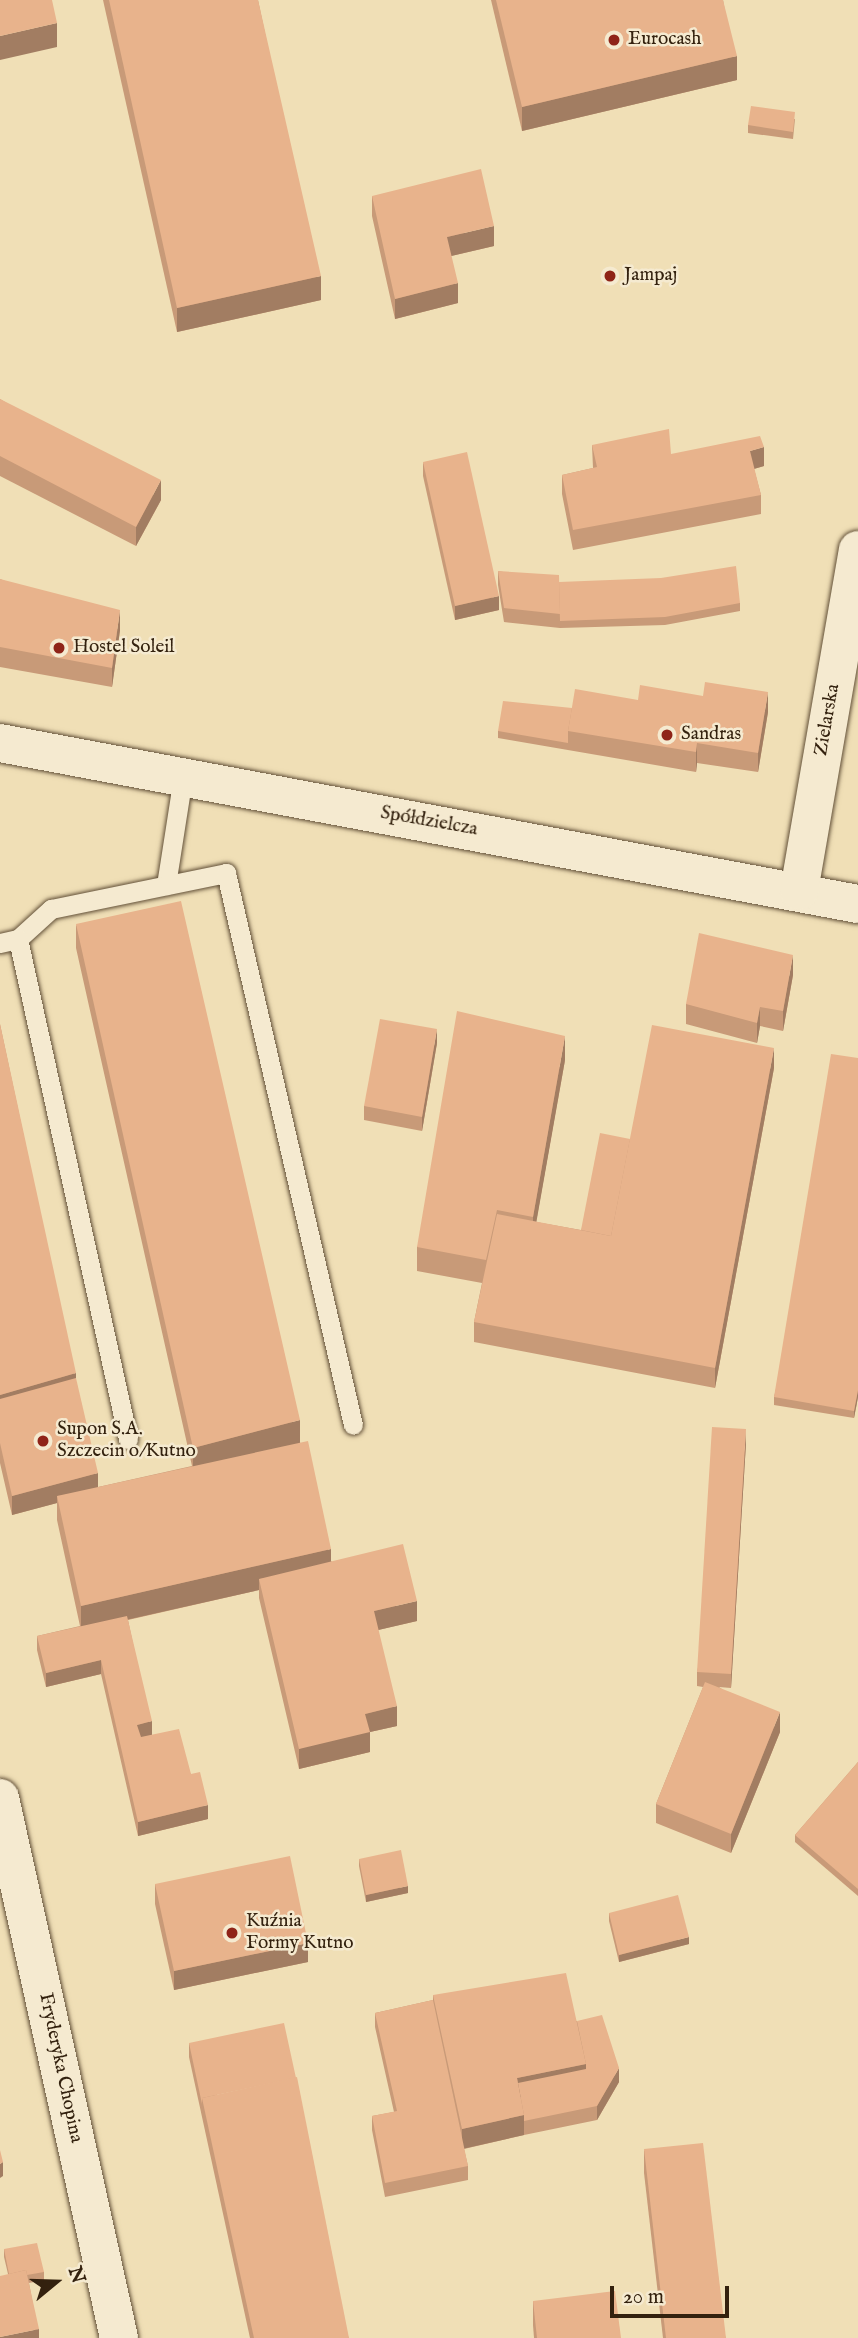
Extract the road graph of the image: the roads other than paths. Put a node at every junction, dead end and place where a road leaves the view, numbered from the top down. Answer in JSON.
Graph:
{"nodes":[{"id":1,"x":858,"y":550,"type":"edge"},
{"id":2,"x":0,"y":743,"type":"edge"},
{"id":3,"x":183,"y":777,"type":"junction"},
{"id":4,"x":166,"y":885,"type":"junction"},
{"id":5,"x":799,"y":891,"type":"junction"},
{"id":6,"x":858,"y":904,"type":"edge"},
{"id":7,"x":9,"y":941,"type":"edge"},
{"id":8,"x":353,"y":1425,"type":"dead end"},
{"id":9,"x":128,"y":1438,"type":"dead end"},
{"id":10,"x":0,"y":1798,"type":"edge"},
{"id":11,"x":119,"y":2338,"type":"edge"}],
"edges":[{"from":1,"to":5,"type":"street","name":"Zielarska"},
{"from":2,"to":3,"type":"street","name":"Spółdzielcza"},
{"from":3,"to":4,"type":"lane"},
{"from":3,"to":5,"type":"street","name":"Spółdzielcza"},
{"from":4,"to":7,"type":"lane"},
{"from":4,"to":8,"type":"lane"},
{"from":5,"to":6,"type":"street","name":"Spółdzielcza"},
{"from":7,"to":9,"type":"lane"},
{"from":10,"to":11,"type":"street","name":"Fryderyka Chopina"}]}
